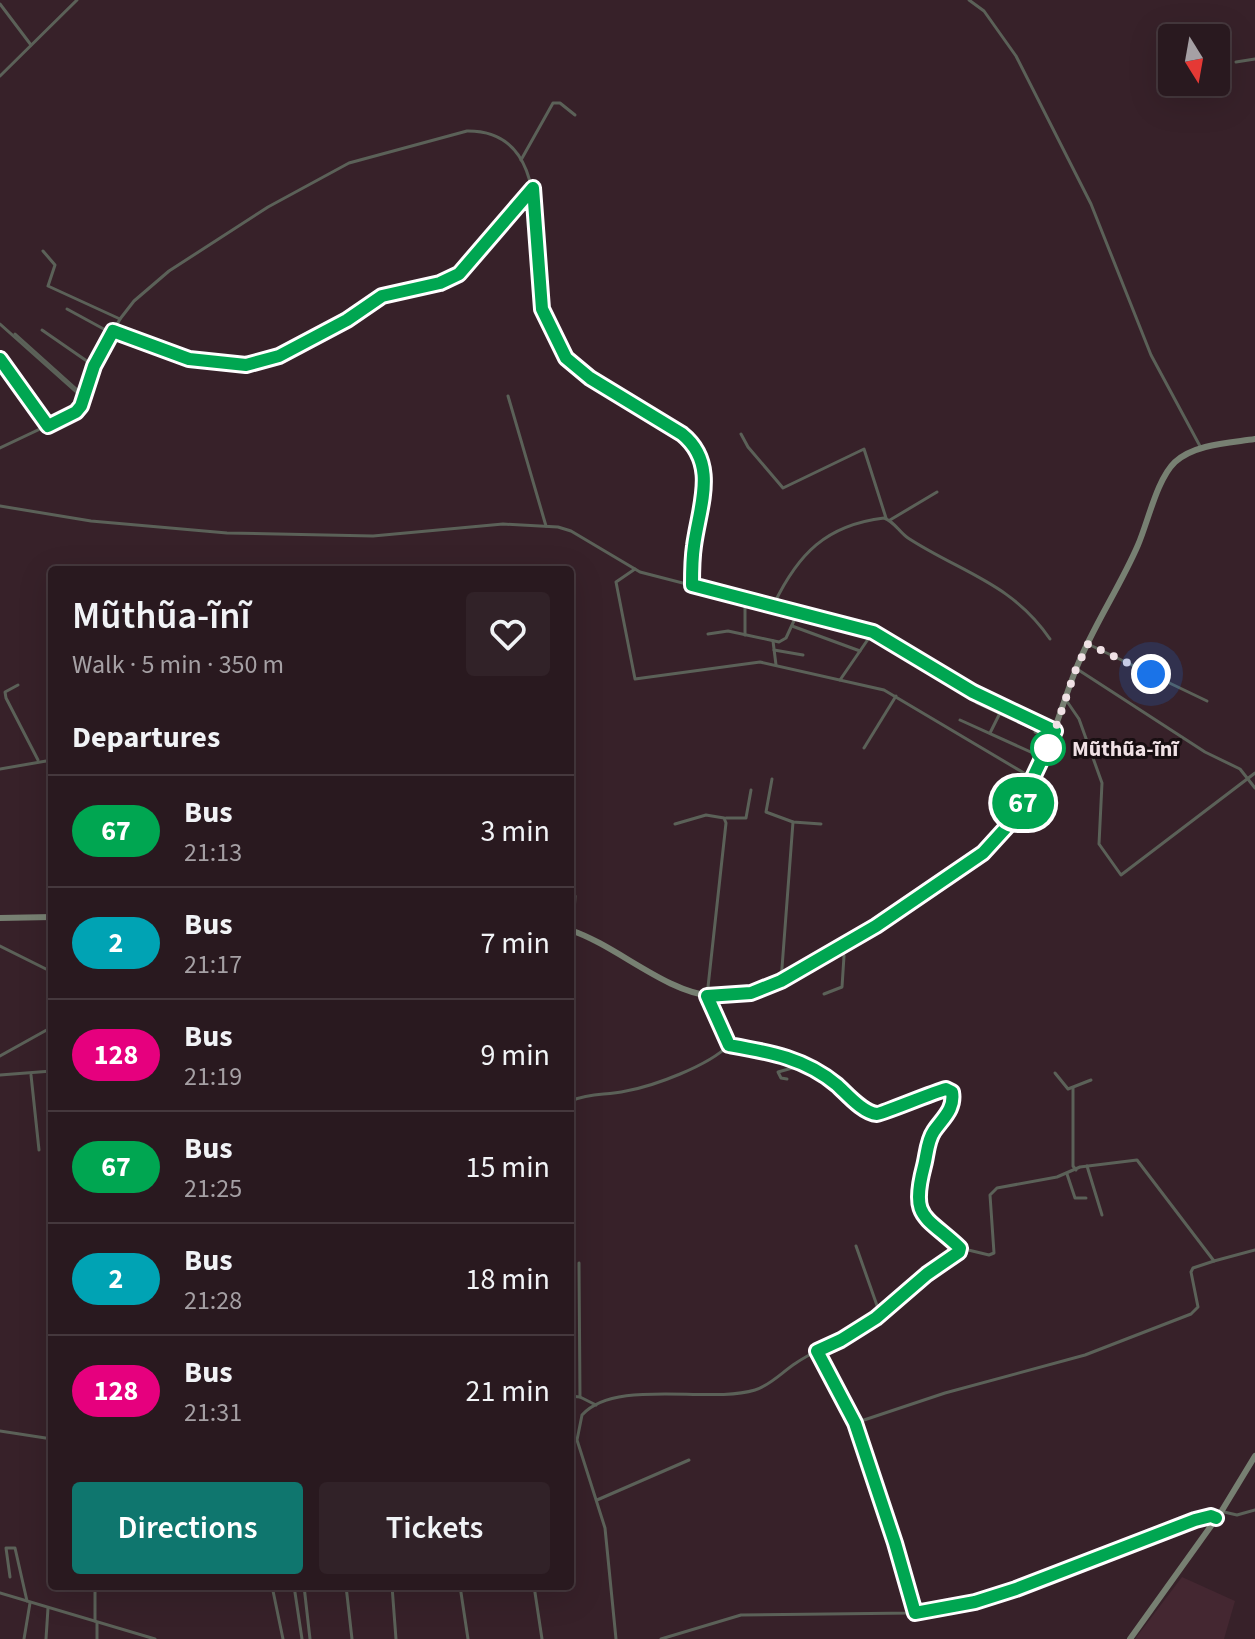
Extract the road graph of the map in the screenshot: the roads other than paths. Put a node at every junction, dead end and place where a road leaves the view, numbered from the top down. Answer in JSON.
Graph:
{"nodes":[{"id":1,"x":77,"y":0,"type":"edge"},
{"id":2,"x":969,"y":0,"type":"edge"},
{"id":3,"x":0,"y":4,"type":"edge"},
{"id":4,"x":31,"y":45,"type":"junction"},
{"id":5,"x":1255,"y":59,"type":"edge"},
{"id":6,"x":1236,"y":62,"type":"dead end"},
{"id":7,"x":0,"y":76,"type":"edge"},
{"id":8,"x":575,"y":115,"type":"dead end"},
{"id":9,"x":521,"y":160,"type":"junction"},
{"id":10,"x":533,"y":188,"type":"junction"},
{"id":11,"x":43,"y":251,"type":"dead end"},
{"id":12,"x":67,"y":309,"type":"dead end"},
{"id":13,"x":120,"y":319,"type":"junction"},
{"id":14,"x":0,"y":324,"type":"edge"},
{"id":15,"x":42,"y":330,"type":"dead end"},
{"id":16,"x":112,"y":332,"type":"junction"},
{"id":17,"x":15,"y":334,"type":"dead end"},
{"id":18,"x":0,"y":359,"type":"edge"},
{"id":19,"x":94,"y":366,"type":"junction"},
{"id":20,"x":508,"y":396,"type":"dead end"},
{"id":21,"x":83,"y":397,"type":"junction"},
{"id":22,"x":48,"y":426,"type":"junction"},
{"id":23,"x":741,"y":434,"type":"dead end"},
{"id":24,"x":1255,"y":439,"type":"edge"},
{"id":25,"x":0,"y":448,"type":"edge"},
{"id":26,"x":1201,"y":449,"type":"junction"},
{"id":27,"x":937,"y":492,"type":"dead end"},
{"id":28,"x":0,"y":506,"type":"edge"},
{"id":29,"x":888,"y":520,"type":"junction"},
{"id":30,"x":546,"y":526,"type":"junction"},
{"id":31,"x":635,"y":569,"type":"junction"},
{"id":32,"x":692,"y":585,"type":"junction"},
{"id":33,"x":745,"y":597,"type":"junction"},
{"id":34,"x":774,"y":604,"type":"junction"},
{"id":35,"x":798,"y":612,"type":"junction"},
{"id":36,"x":792,"y":626,"type":"junction"},
{"id":37,"x":873,"y":632,"type":"junction"},
{"id":38,"x":708,"y":634,"type":"dead end"},
{"id":39,"x":745,"y":635,"type":"junction"},
{"id":40,"x":1050,"y":639,"type":"dead end"},
{"id":41,"x":773,"y":641,"type":"junction"},
{"id":42,"x":1088,"y":644,"type":"junction"},
{"id":43,"x":774,"y":650,"type":"junction"},
{"id":44,"x":860,"y":651,"type":"junction"},
{"id":45,"x":803,"y":655,"type":"dead end"},
{"id":46,"x":776,"y":665,"type":"junction"},
{"id":47,"x":1076,"y":669,"type":"junction"},
{"id":48,"x":840,"y":680,"type":"junction"},
{"id":49,"x":18,"y":685,"type":"dead end"},
{"id":50,"x":896,"y":696,"type":"junction"},
{"id":51,"x":980,"y":696,"type":"junction"},
{"id":52,"x":1066,"y":700,"type":"junction"},
{"id":53,"x":1207,"y":701,"type":"dead end"},
{"id":54,"x":1003,"y":707,"type":"junction"},
{"id":55,"x":999,"y":715,"type":"junction"},
{"id":56,"x":960,"y":720,"type":"dead end"},
{"id":57,"x":1039,"y":724,"type":"junction"},
{"id":58,"x":1036,"y":730,"type":"junction"},
{"id":59,"x":990,"y":733,"type":"junction"},
{"id":60,"x":1054,"y":735,"type":"junction"},
{"id":61,"x":864,"y":748,"type":"dead end"},
{"id":62,"x":1044,"y":758,"type":"junction"},
{"id":63,"x":38,"y":760,"type":"junction"},
{"id":64,"x":48,"y":760,"type":"edge"},
{"id":65,"x":0,"y":769,"type":"edge"},
{"id":66,"x":1255,"y":773,"type":"edge"},
{"id":67,"x":1248,"y":778,"type":"junction"},
{"id":68,"x":772,"y":779,"type":"dead end"},
{"id":69,"x":1034,"y":779,"type":"junction"},
{"id":70,"x":1255,"y":788,"type":"edge"},
{"id":71,"x":751,"y":790,"type":"dead end"},
{"id":72,"x":724,"y":818,"type":"junction"},
{"id":73,"x":793,"y":822,"type":"junction"},
{"id":74,"x":675,"y":824,"type":"dead end"},
{"id":75,"x":821,"y":824,"type":"dead end"},
{"id":76,"x":48,"y":917,"type":"edge"},
{"id":77,"x":0,"y":918,"type":"edge"},
{"id":78,"x":574,"y":931,"type":"edge"},
{"id":79,"x":0,"y":946,"type":"edge"},
{"id":80,"x":841,"y":946,"type":"junction"},
{"id":81,"x":48,"y":970,"type":"edge"},
{"id":82,"x":781,"y":981,"type":"junction"},
{"id":83,"x":824,"y":994,"type":"dead end"},
{"id":84,"x":707,"y":996,"type":"junction"},
{"id":85,"x":48,"y":1029,"type":"edge"},
{"id":86,"x":729,"y":1045,"type":"junction"},
{"id":87,"x":0,"y":1056,"type":"edge"},
{"id":88,"x":805,"y":1064,"type":"junction"},
{"id":89,"x":48,"y":1072,"type":"edge"},
{"id":90,"x":1055,"y":1073,"type":"dead end"},
{"id":91,"x":0,"y":1075,"type":"edge"},
{"id":92,"x":31,"y":1075,"type":"junction"},
{"id":93,"x":787,"y":1079,"type":"dead end"},
{"id":94,"x":1091,"y":1080,"type":"dead end"},
{"id":95,"x":1073,"y":1088,"type":"junction"},
{"id":96,"x":574,"y":1100,"type":"edge"},
{"id":97,"x":39,"y":1150,"type":"dead end"},
{"id":98,"x":1087,"y":1166,"type":"junction"},
{"id":99,"x":1076,"y":1170,"type":"junction"},
{"id":100,"x":1067,"y":1173,"type":"junction"},
{"id":101,"x":1086,"y":1198,"type":"dead end"},
{"id":102,"x":1102,"y":1215,"type":"dead end"},
{"id":103,"x":856,"y":1246,"type":"dead end"},
{"id":104,"x":960,"y":1248,"type":"junction"},
{"id":105,"x":1255,"y":1250,"type":"edge"},
{"id":106,"x":1214,"y":1261,"type":"junction"},
{"id":107,"x":579,"y":1263,"type":"dead end"},
{"id":108,"x":880,"y":1314,"type":"junction"},
{"id":109,"x":817,"y":1351,"type":"junction"},
{"id":110,"x":574,"y":1396,"type":"edge"},
{"id":111,"x":580,"y":1397,"type":"junction"},
{"id":112,"x":596,"y":1405,"type":"junction"},
{"id":113,"x":855,"y":1423,"type":"junction"},
{"id":114,"x":0,"y":1431,"type":"edge"},
{"id":115,"x":48,"y":1438,"type":"edge"},
{"id":116,"x":1255,"y":1456,"type":"edge"},
{"id":117,"x":689,"y":1460,"type":"dead end"},
{"id":118,"x":597,"y":1500,"type":"junction"},
{"id":119,"x":1255,"y":1510,"type":"edge"},
{"id":120,"x":1218,"y":1515,"type":"junction"},
{"id":121,"x":10,"y":1577,"type":"dead end"},
{"id":122,"x":95,"y":1590,"type":"edge"},
{"id":123,"x":273,"y":1590,"type":"edge"},
{"id":124,"x":295,"y":1590,"type":"edge"},
{"id":125,"x":304,"y":1590,"type":"edge"},
{"id":126,"x":346,"y":1590,"type":"edge"},
{"id":127,"x":392,"y":1590,"type":"edge"},
{"id":128,"x":461,"y":1590,"type":"edge"},
{"id":129,"x":535,"y":1590,"type":"edge"},
{"id":130,"x":0,"y":1593,"type":"edge"},
{"id":131,"x":28,"y":1602,"type":"junction"},
{"id":132,"x":48,"y":1608,"type":"junction"},
{"id":133,"x":915,"y":1613,"type":"junction"},
{"id":134,"x":96,"y":1622,"type":"junction"},
{"id":135,"x":676,"y":1638,"type":"edge"},
{"id":136,"x":24,"y":1639,"type":"edge"},
{"id":137,"x":46,"y":1639,"type":"edge"},
{"id":138,"x":97,"y":1639,"type":"edge"},
{"id":139,"x":155,"y":1639,"type":"edge"},
{"id":140,"x":283,"y":1639,"type":"edge"},
{"id":141,"x":302,"y":1639,"type":"edge"},
{"id":142,"x":310,"y":1639,"type":"edge"},
{"id":143,"x":352,"y":1639,"type":"edge"},
{"id":144,"x":396,"y":1639,"type":"edge"},
{"id":145,"x":468,"y":1639,"type":"edge"},
{"id":146,"x":542,"y":1639,"type":"edge"},
{"id":147,"x":616,"y":1639,"type":"edge"},
{"id":148,"x":661,"y":1639,"type":"edge"},
{"id":149,"x":1130,"y":1639,"type":"edge"}],
"edges":[{"from":1,"to":4,"type":"street"},
{"from":2,"to":26,"type":"street"},
{"from":3,"to":4,"type":"street"},
{"from":4,"to":7,"type":"street"},
{"from":5,"to":6,"type":"street"},
{"from":8,"to":9,"type":"street"},
{"from":9,"to":10,"type":"street"},
{"from":9,"to":13,"type":"street"},
{"from":10,"to":16,"type":"street"},
{"from":10,"to":32,"type":"street"},
{"from":11,"to":13,"type":"street"},
{"from":12,"to":16,"type":"street"},
{"from":13,"to":16,"type":"street"},
{"from":14,"to":21,"type":"street"},
{"from":15,"to":19,"type":"street"},
{"from":16,"to":19,"type":"street"},
{"from":17,"to":21,"type":"street"},
{"from":18,"to":22,"type":"street"},
{"from":19,"to":21,"type":"street"},
{"from":20,"to":30,"type":"street"},
{"from":21,"to":22,"type":"street"},
{"from":22,"to":25,"type":"street"},
{"from":23,"to":29,"type":"street"},
{"from":24,"to":26,"type":"street"},
{"from":26,"to":42,"type":"street"},
{"from":27,"to":29,"type":"street"},
{"from":28,"to":30,"type":"street"},
{"from":29,"to":34,"type":"street"},
{"from":29,"to":40,"type":"street"},
{"from":30,"to":31,"type":"street"},
{"from":31,"to":32,"type":"street"},
{"from":31,"to":46,"type":"street"},
{"from":32,"to":33,"type":"street"},
{"from":33,"to":34,"type":"street"},
{"from":33,"to":39,"type":"street"},
{"from":34,"to":35,"type":"street"},
{"from":35,"to":36,"type":"street"},
{"from":35,"to":37,"type":"street"},
{"from":36,"to":41,"type":"street"},
{"from":36,"to":44,"type":"street"},
{"from":37,"to":44,"type":"street"},
{"from":37,"to":51,"type":"street"},
{"from":38,"to":39,"type":"street"},
{"from":39,"to":41,"type":"street"},
{"from":41,"to":43,"type":"street"},
{"from":42,"to":47,"type":"street"},
{"from":42,"to":53,"type":"street"},
{"from":43,"to":45,"type":"street"},
{"from":43,"to":46,"type":"street"},
{"from":44,"to":48,"type":"street"},
{"from":46,"to":48,"type":"street"},
{"from":47,"to":52,"type":"street"},
{"from":47,"to":67,"type":"street"},
{"from":48,"to":50,"type":"street"},
{"from":49,"to":63,"type":"street"},
{"from":50,"to":61,"type":"street"},
{"from":50,"to":69,"type":"street"},
{"from":51,"to":54,"type":"street"},
{"from":51,"to":55,"type":"street"},
{"from":52,"to":60,"type":"street"},
{"from":52,"to":67,"type":"street"},
{"from":54,"to":55,"type":"street"},
{"from":54,"to":57,"type":"street"},
{"from":55,"to":58,"type":"street"},
{"from":55,"to":59,"type":"street"},
{"from":56,"to":59,"type":"street"},
{"from":57,"to":58,"type":"street"},
{"from":57,"to":60,"type":"street"},
{"from":58,"to":60,"type":"street"},
{"from":59,"to":62,"type":"street"},
{"from":60,"to":62,"type":"street"},
{"from":62,"to":69,"type":"street"},
{"from":63,"to":64,"type":"street"},
{"from":63,"to":65,"type":"street"},
{"from":66,"to":67,"type":"street"},
{"from":67,"to":70,"type":"street"},
{"from":68,"to":73,"type":"street"},
{"from":69,"to":80,"type":"street"},
{"from":71,"to":72,"type":"street"},
{"from":72,"to":74,"type":"street"},
{"from":72,"to":84,"type":"street"},
{"from":73,"to":75,"type":"street"},
{"from":73,"to":82,"type":"street"},
{"from":76,"to":77,"type":"street"},
{"from":78,"to":84,"type":"street"},
{"from":79,"to":81,"type":"street"},
{"from":80,"to":82,"type":"street"},
{"from":80,"to":83,"type":"street"},
{"from":82,"to":84,"type":"street"},
{"from":84,"to":86,"type":"street"},
{"from":85,"to":87,"type":"street"},
{"from":86,"to":88,"type":"street"},
{"from":86,"to":96,"type":"street"},
{"from":88,"to":93,"type":"street"},
{"from":88,"to":104,"type":"street"},
{"from":89,"to":92,"type":"street"},
{"from":90,"to":95,"type":"street"},
{"from":91,"to":92,"type":"street"},
{"from":92,"to":97,"type":"street"},
{"from":94,"to":95,"type":"street"},
{"from":95,"to":99,"type":"street"},
{"from":98,"to":99,"type":"street"},
{"from":98,"to":102,"type":"street"},
{"from":98,"to":106,"type":"street"},
{"from":99,"to":100,"type":"street"},
{"from":100,"to":101,"type":"street"},
{"from":100,"to":104,"type":"street"},
{"from":103,"to":108,"type":"street"},
{"from":104,"to":108,"type":"street"},
{"from":105,"to":106,"type":"street"},
{"from":106,"to":113,"type":"street"},
{"from":107,"to":111,"type":"street"},
{"from":108,"to":109,"type":"street"},
{"from":109,"to":112,"type":"street"},
{"from":109,"to":113,"type":"street"},
{"from":110,"to":111,"type":"street"},
{"from":111,"to":112,"type":"street"},
{"from":112,"to":118,"type":"street"},
{"from":113,"to":133,"type":"street"},
{"from":114,"to":115,"type":"street"},
{"from":116,"to":120,"type":"street"},
{"from":117,"to":118,"type":"street"},
{"from":118,"to":147,"type":"street"},
{"from":119,"to":120,"type":"street"},
{"from":120,"to":133,"type":"street"},
{"from":120,"to":149,"type":"street"},
{"from":121,"to":131,"type":"street"},
{"from":122,"to":134,"type":"street"},
{"from":123,"to":140,"type":"street"},
{"from":124,"to":141,"type":"street"},
{"from":125,"to":142,"type":"street"},
{"from":126,"to":143,"type":"street"},
{"from":127,"to":144,"type":"street"},
{"from":128,"to":145,"type":"street"},
{"from":129,"to":146,"type":"street"},
{"from":130,"to":131,"type":"street"},
{"from":131,"to":132,"type":"street"},
{"from":131,"to":136,"type":"street"},
{"from":132,"to":134,"type":"street"},
{"from":132,"to":137,"type":"street"},
{"from":133,"to":135,"type":"street"},
{"from":134,"to":138,"type":"street"},
{"from":134,"to":139,"type":"street"},
{"from":135,"to":148,"type":"street"}]}
